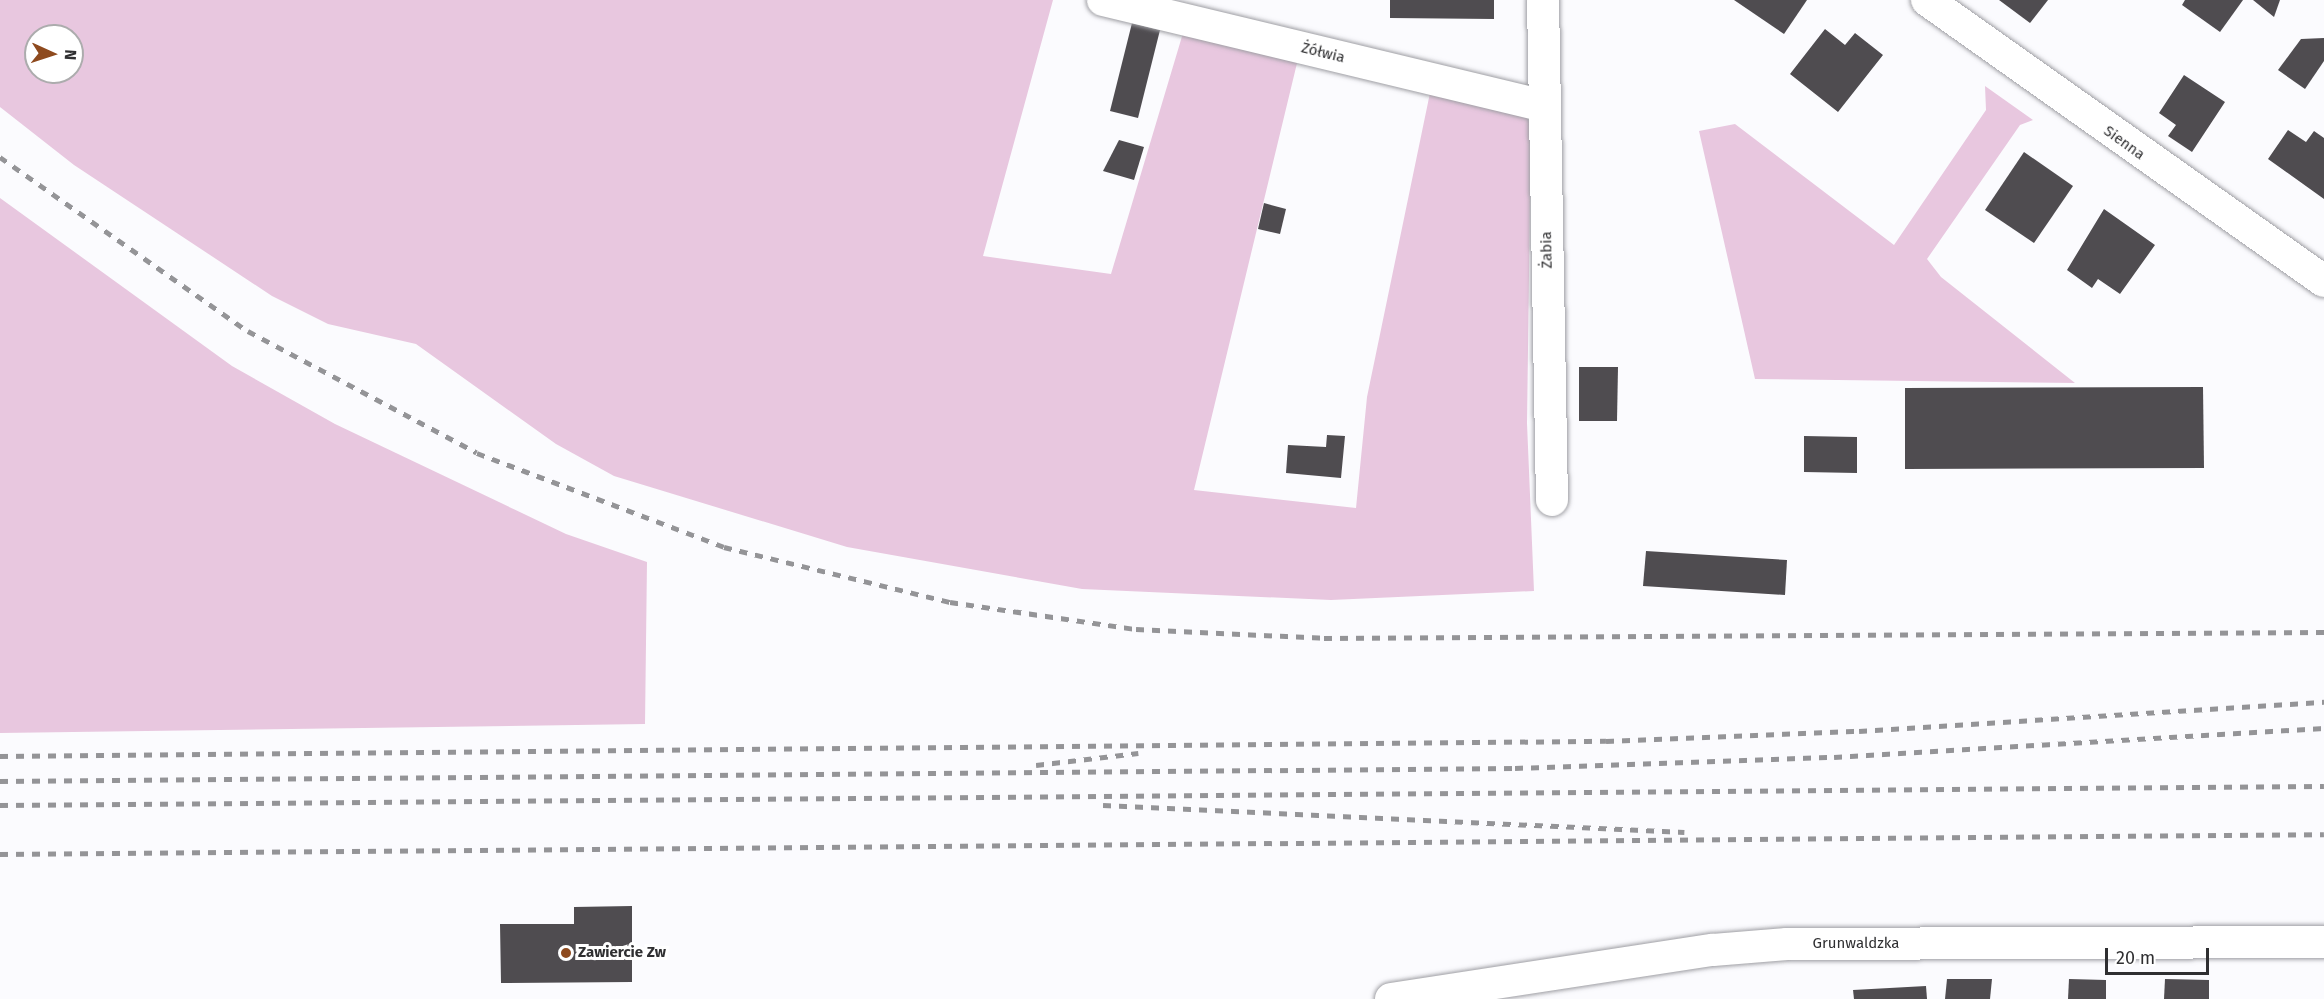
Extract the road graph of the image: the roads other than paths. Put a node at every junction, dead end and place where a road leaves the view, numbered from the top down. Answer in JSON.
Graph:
{"nodes":[{"id":1,"x":1103,"y":0,"type":"edge"},
{"id":2,"x":1543,"y":0,"type":"edge"},
{"id":3,"x":1927,"y":0,"type":"edge"},
{"id":4,"x":1544,"y":106,"type":"junction"},
{"id":5,"x":2324,"y":280,"type":"edge"},
{"id":6,"x":1552,"y":500,"type":"dead end"},
{"id":7,"x":2324,"y":942,"type":"edge"},
{"id":8,"x":1391,"y":999,"type":"edge"}],
"edges":[{"from":1,"to":4,"type":"street","name":"Żółwia"},
{"from":2,"to":4,"type":"street","name":"Żabia"},
{"from":3,"to":5,"type":"street","name":"Sienna"},
{"from":4,"to":6,"type":"street","name":"Żabia"},
{"from":7,"to":8,"type":"street","name":"Grunwaldzka"}]}
